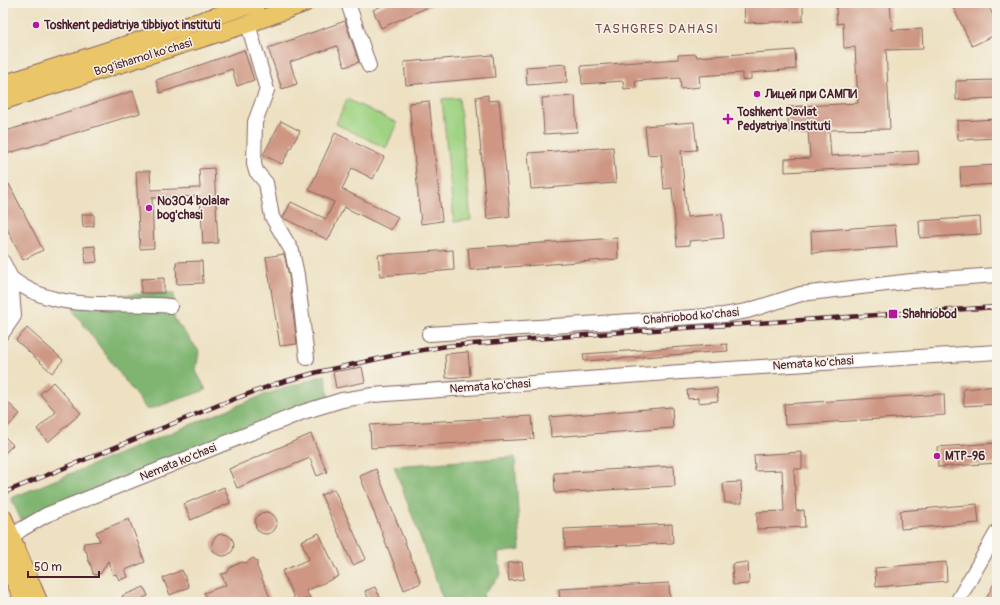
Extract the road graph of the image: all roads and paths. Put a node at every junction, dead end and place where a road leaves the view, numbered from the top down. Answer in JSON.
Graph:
{"nodes":[{"id":1,"x":257,"y":3,"type":"edge"},
{"id":2,"x":303,"y":3,"type":"edge"},
{"id":3,"x":348,"y":3,"type":"edge"},
{"id":4,"x":248,"y":24,"type":"junction"},
{"id":5,"x":369,"y":66,"type":"dead end"},
{"id":6,"x":78,"y":69,"type":"junction"},
{"id":7,"x":3,"y":84,"type":"edge"},
{"id":8,"x":28,"y":85,"type":"junction"},
{"id":9,"x":3,"y":101,"type":"edge"},
{"id":10,"x":3,"y":262,"type":"edge"},
{"id":11,"x":997,"y":275,"type":"edge"},
{"id":12,"x":11,"y":278,"type":"junction"},
{"id":13,"x":170,"y":306,"type":"dead end"},
{"id":14,"x":3,"y":332,"type":"edge"},
{"id":15,"x":429,"y":334,"type":"dead end"},
{"id":16,"x":997,"y":352,"type":"edge"},
{"id":17,"x":307,"y":358,"type":"dead end"},
{"id":18,"x":3,"y":517,"type":"edge"},
{"id":19,"x":997,"y":532,"type":"edge"},
{"id":20,"x":7,"y":540,"type":"edge"},
{"id":21,"x":3,"y":554,"type":"edge"},
{"id":22,"x":24,"y":602,"type":"edge"},
{"id":23,"x":39,"y":602,"type":"edge"},
{"id":24,"x":957,"y":602,"type":"edge"}],
"edges":[{"from":1,"to":6,"type":"main road","name":"Bog'ishamol ko'chasi"},
{"from":2,"to":4,"type":"main road","name":"Bog'ishamol ko'chasi"},
{"from":3,"to":5,"type":"street"},
{"from":4,"to":6,"type":"main road","name":"Bog'ishamol ko'chasi"},
{"from":4,"to":17,"type":"street"},
{"from":6,"to":8,"type":"main road","name":"Bog'ishamol ko'chasi"},
{"from":7,"to":8,"type":"main road","name":"Bog'ishamol ko'chasi"},
{"from":8,"to":9,"type":"main road","name":"Bog'ishamol ko'chasi"},
{"from":10,"to":12,"type":"street"},
{"from":11,"to":15,"type":"street","name":"Chahriobod ko'chasi"},
{"from":12,"to":13,"type":"street"},
{"from":12,"to":14,"type":"street"},
{"from":16,"to":20,"type":"street","name":"Nemata ko'chasi"},
{"from":18,"to":20,"type":"main road"},
{"from":19,"to":24,"type":"street"},
{"from":20,"to":23,"type":"main road"},
{"from":21,"to":22,"type":"main road"}]}
